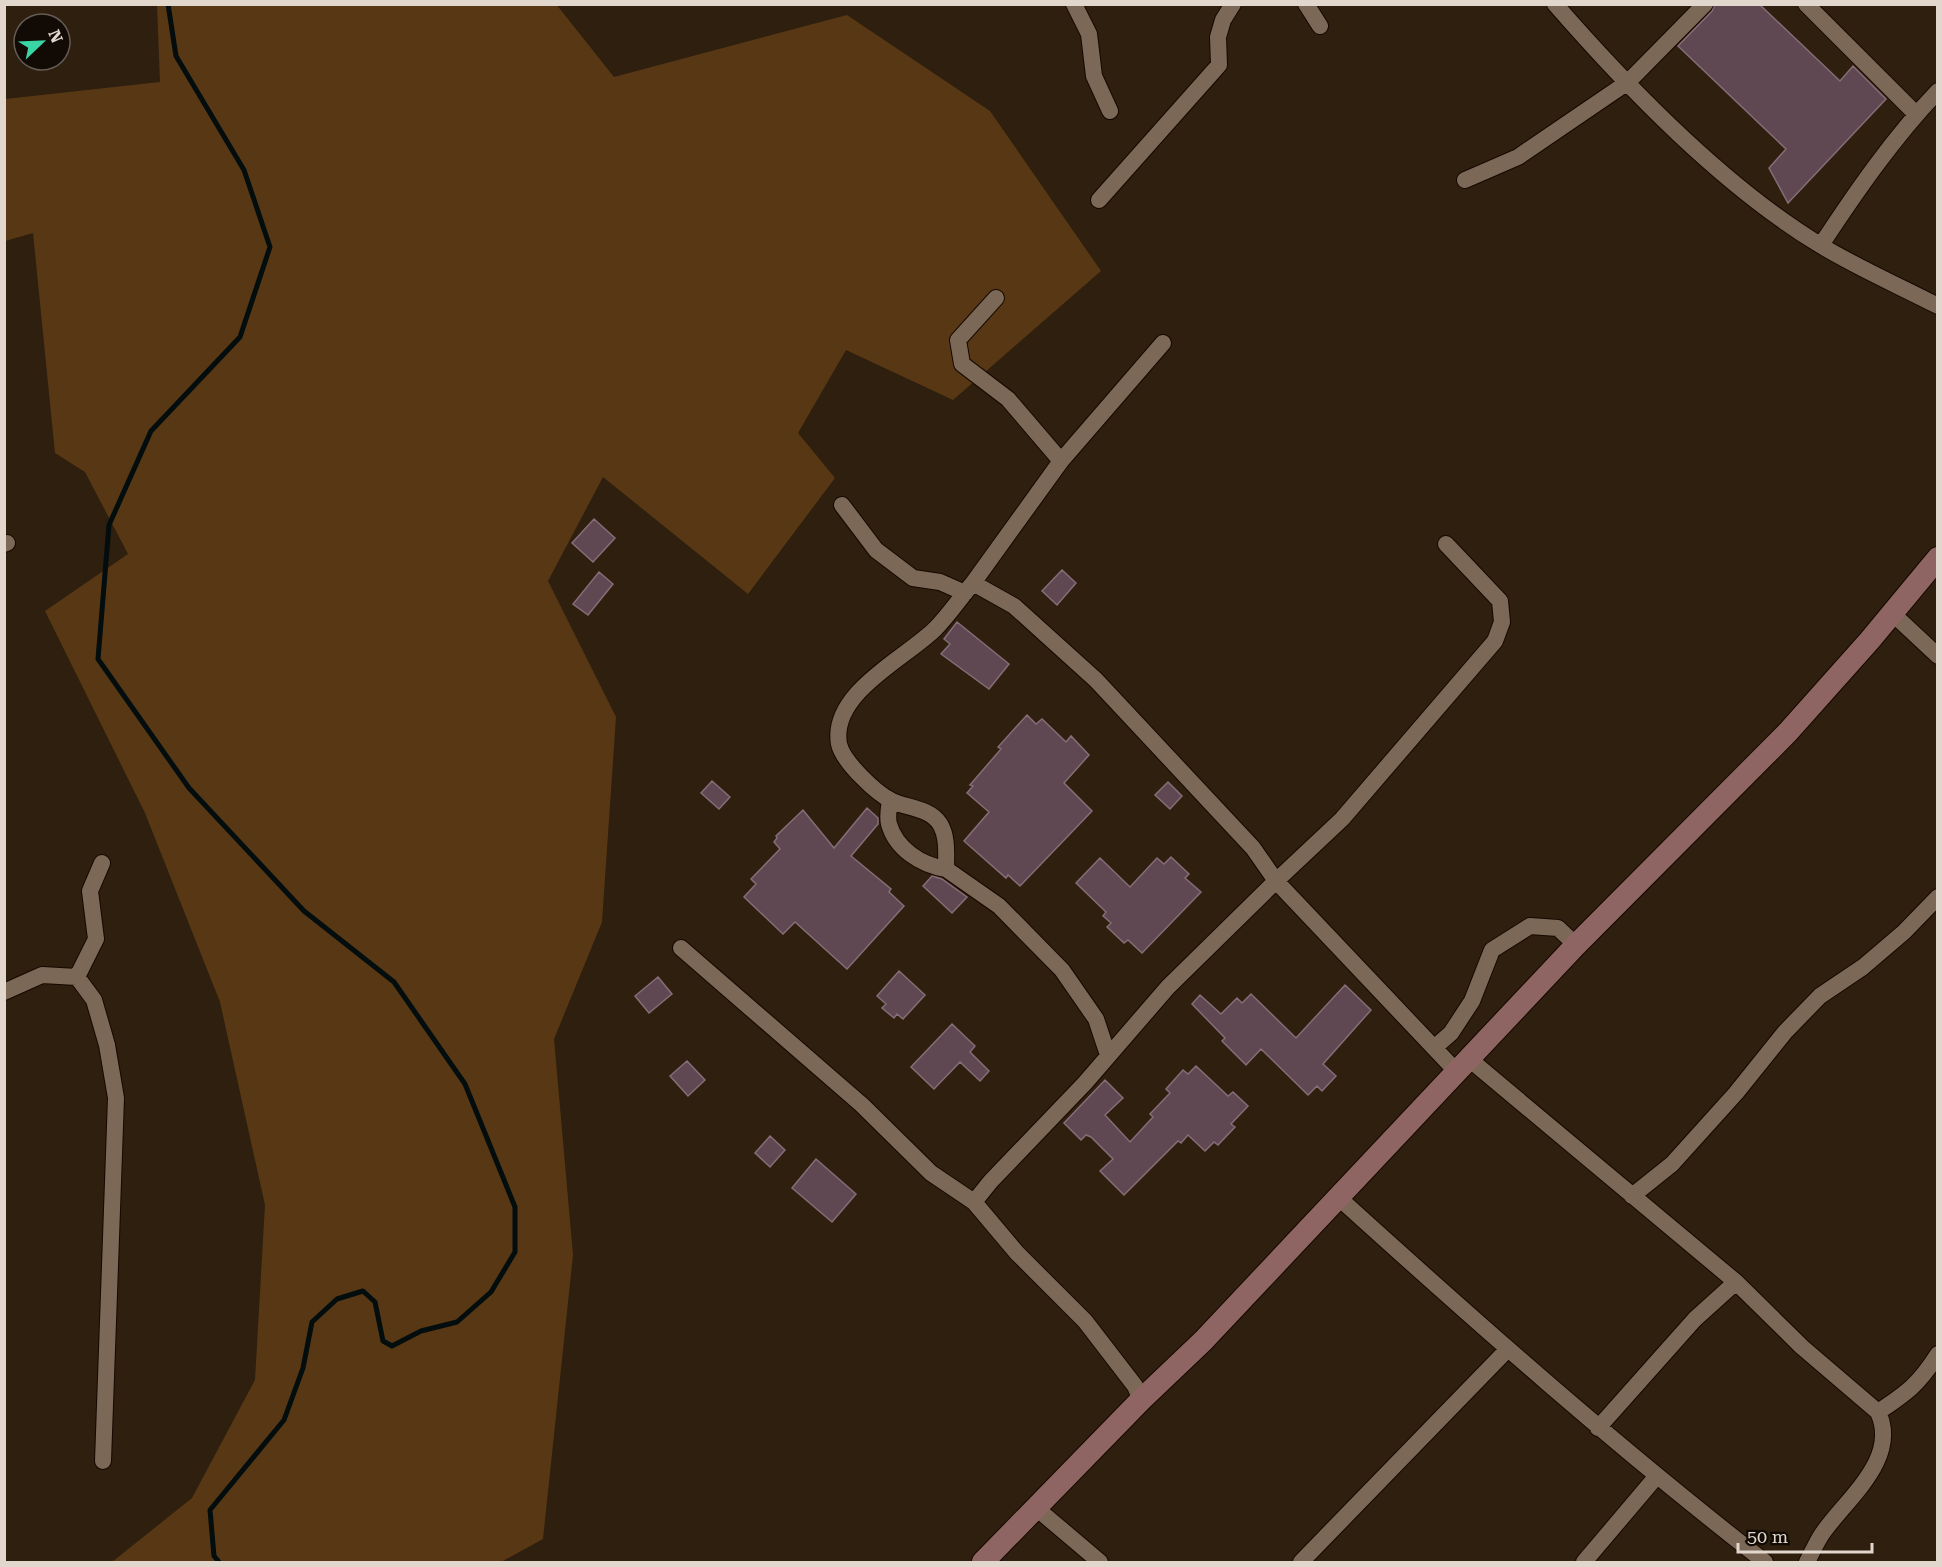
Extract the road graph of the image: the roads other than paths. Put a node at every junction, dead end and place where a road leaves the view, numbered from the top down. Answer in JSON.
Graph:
{"nodes":[{"id":1,"x":1074,"y":4,"type":"edge"},
{"id":2,"x":1233,"y":4,"type":"edge"},
{"id":3,"x":1306,"y":4,"type":"edge"},
{"id":4,"x":1555,"y":4,"type":"edge"},
{"id":5,"x":1705,"y":4,"type":"edge"},
{"id":6,"x":1806,"y":4,"type":"edge"},
{"id":7,"x":1320,"y":26,"type":"dead end"},
{"id":8,"x":1628,"y":82,"type":"junction"},
{"id":9,"x":1938,"y":91,"type":"edge"},
{"id":10,"x":1110,"y":111,"type":"dead end"},
{"id":11,"x":1916,"y":114,"type":"junction"},
{"id":12,"x":1465,"y":180,"type":"dead end"},
{"id":13,"x":1099,"y":200,"type":"dead end"},
{"id":14,"x":1821,"y":245,"type":"junction"},
{"id":15,"x":996,"y":298,"type":"dead end"},
{"id":16,"x":1938,"y":306,"type":"edge"},
{"id":17,"x":1163,"y":343,"type":"dead end"},
{"id":18,"x":1061,"y":461,"type":"junction"},
{"id":19,"x":842,"y":505,"type":"dead end"},
{"id":20,"x":1446,"y":544,"type":"dead end"},
{"id":21,"x":1938,"y":558,"type":"edge"},
{"id":22,"x":969,"y":588,"type":"junction"},
{"id":23,"x":1892,"y":614,"type":"junction"},
{"id":24,"x":1938,"y":656,"type":"edge"},
{"id":25,"x":890,"y":800,"type":"junction"},
{"id":26,"x":102,"y":863,"type":"dead end"},
{"id":27,"x":946,"y":869,"type":"junction"},
{"id":28,"x":1276,"y":881,"type":"junction"},
{"id":29,"x":1938,"y":897,"type":"edge"},
{"id":30,"x":1576,"y":945,"type":"junction"},
{"id":31,"x":681,"y":948,"type":"dead end"},
{"id":32,"x":76,"y":977,"type":"junction"},
{"id":33,"x":4,"y":992,"type":"edge"},
{"id":34,"x":1096,"y":1019,"type":"junction"},
{"id":35,"x":1127,"y":1036,"type":"junction"},
{"id":36,"x":1434,"y":1048,"type":"junction"},
{"id":37,"x":1108,"y":1055,"type":"junction"},
{"id":38,"x":1462,"y":1065,"type":"junction"},
{"id":39,"x":1632,"y":1196,"type":"junction"},
{"id":40,"x":1338,"y":1197,"type":"junction"},
{"id":41,"x":974,"y":1202,"type":"junction"},
{"id":42,"x":1736,"y":1282,"type":"junction"},
{"id":43,"x":1507,"y":1350,"type":"junction"},
{"id":44,"x":1938,"y":1354,"type":"edge"},
{"id":45,"x":1141,"y":1400,"type":"junction"},
{"id":46,"x":1878,"y":1412,"type":"junction"},
{"id":47,"x":1598,"y":1428,"type":"junction"},
{"id":48,"x":103,"y":1461,"type":"dead end"},
{"id":49,"x":1656,"y":1477,"type":"junction"},
{"id":50,"x":1035,"y":1507,"type":"junction"},
{"id":51,"x":983,"y":1563,"type":"edge"},
{"id":52,"x":1100,"y":1563,"type":"edge"},
{"id":53,"x":1301,"y":1563,"type":"edge"},
{"id":54,"x":1584,"y":1563,"type":"edge"},
{"id":55,"x":1765,"y":1563,"type":"edge"},
{"id":56,"x":1807,"y":1563,"type":"edge"}],
"edges":[{"from":1,"to":10,"type":"street"},
{"from":2,"to":13,"type":"street"},
{"from":3,"to":7,"type":"street"},
{"from":4,"to":8,"type":"street"},
{"from":5,"to":8,"type":"street"},
{"from":6,"to":11,"type":"street"},
{"from":8,"to":12,"type":"street"},
{"from":8,"to":14,"type":"street"},
{"from":9,"to":11,"type":"street"},
{"from":11,"to":14,"type":"street"},
{"from":14,"to":16,"type":"street"},
{"from":15,"to":18,"type":"street"},
{"from":17,"to":18,"type":"street"},
{"from":18,"to":22,"type":"street"},
{"from":19,"to":22,"type":"street"},
{"from":20,"to":28,"type":"street"},
{"from":21,"to":23,"type":"street"},
{"from":22,"to":25,"type":"street"},
{"from":22,"to":28,"type":"street"},
{"from":23,"to":24,"type":"street"},
{"from":23,"to":30,"type":"street"},
{"from":25,"to":27,"type":"street"},
{"from":25,"to":27,"type":"street"},
{"from":26,"to":32,"type":"street"},
{"from":27,"to":34,"type":"street"},
{"from":28,"to":35,"type":"street"},
{"from":28,"to":36,"type":"street"},
{"from":29,"to":39,"type":"street"},
{"from":30,"to":36,"type":"street"},
{"from":30,"to":38,"type":"street"},
{"from":31,"to":41,"type":"street"},
{"from":32,"to":33,"type":"street"},
{"from":32,"to":48,"type":"street"},
{"from":34,"to":35,"type":"street"},
{"from":34,"to":37,"type":"street"},
{"from":35,"to":37,"type":"street"},
{"from":36,"to":38,"type":"street"},
{"from":37,"to":41,"type":"street"},
{"from":38,"to":39,"type":"street"},
{"from":38,"to":40,"type":"street"},
{"from":39,"to":42,"type":"street"},
{"from":40,"to":43,"type":"street"},
{"from":40,"to":45,"type":"street"},
{"from":41,"to":45,"type":"street"},
{"from":42,"to":46,"type":"street"},
{"from":42,"to":47,"type":"street"},
{"from":43,"to":47,"type":"street"},
{"from":43,"to":53,"type":"street"},
{"from":44,"to":46,"type":"street"},
{"from":45,"to":50,"type":"street"},
{"from":46,"to":56,"type":"street"},
{"from":47,"to":49,"type":"street"},
{"from":49,"to":54,"type":"street"},
{"from":49,"to":55,"type":"street"},
{"from":50,"to":51,"type":"street"},
{"from":50,"to":52,"type":"street"}]}
